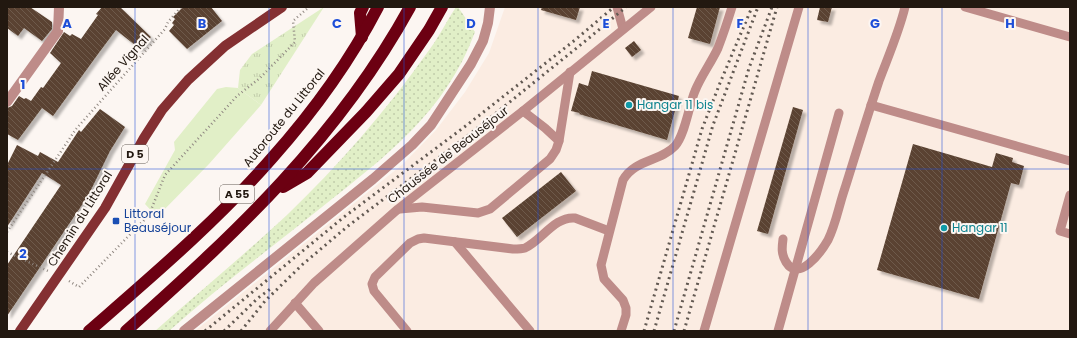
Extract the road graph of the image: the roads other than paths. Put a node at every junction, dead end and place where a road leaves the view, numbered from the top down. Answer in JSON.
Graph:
{"nodes":[{"id":1,"x":59,"y":7,"type":"edge"},
{"id":2,"x":282,"y":7,"type":"edge"},
{"id":3,"x":363,"y":7,"type":"edge"},
{"id":4,"x":378,"y":7,"type":"edge"},
{"id":5,"x":410,"y":7,"type":"edge"},
{"id":6,"x":442,"y":7,"type":"edge"},
{"id":7,"x":490,"y":7,"type":"edge"},
{"id":8,"x":617,"y":7,"type":"edge"},
{"id":9,"x":651,"y":7,"type":"edge"},
{"id":10,"x":732,"y":7,"type":"edge"},
{"id":11,"x":798,"y":7,"type":"edge"},
{"id":12,"x":905,"y":7,"type":"edge"},
{"id":13,"x":965,"y":7,"type":"edge"},
{"id":14,"x":623,"y":29,"type":"junction"},
{"id":15,"x":362,"y":37,"type":"junction"},
{"id":16,"x":1070,"y":37,"type":"edge"},
{"id":17,"x":570,"y":72,"type":"junction"},
{"id":18,"x":7,"y":102,"type":"edge"},
{"id":19,"x":871,"y":105,"type":"junction"},
{"id":20,"x":523,"y":111,"type":"junction"},
{"id":21,"x":839,"y":113,"type":"dead end"},
{"id":22,"x":559,"y":141,"type":"junction"},
{"id":23,"x":1070,"y":161,"type":"edge"},
{"id":24,"x":273,"y":192,"type":"junction"},
{"id":25,"x":1070,"y":195,"type":"edge"},
{"id":26,"x":398,"y":209,"type":"junction"},
{"id":27,"x":609,"y":231,"type":"junction"},
{"id":28,"x":1070,"y":234,"type":"edge"},
{"id":29,"x":783,"y":239,"type":"dead end"},
{"id":30,"x":455,"y":242,"type":"junction"},
{"id":31,"x":796,"y":269,"type":"junction"},
{"id":32,"x":295,"y":303,"type":"junction"},
{"id":33,"x":20,"y":331,"type":"edge"},
{"id":34,"x":89,"y":331,"type":"edge"},
{"id":35,"x":126,"y":331,"type":"edge"},
{"id":36,"x":184,"y":331,"type":"edge"},
{"id":37,"x":270,"y":331,"type":"edge"},
{"id":38,"x":319,"y":331,"type":"edge"},
{"id":39,"x":407,"y":331,"type":"edge"},
{"id":40,"x":530,"y":331,"type":"edge"},
{"id":41,"x":621,"y":331,"type":"edge"},
{"id":42,"x":704,"y":331,"type":"edge"},
{"id":43,"x":778,"y":331,"type":"edge"}],
"edges":[{"from":1,"to":18,"type":"street"},
{"from":2,"to":33,"type":"main road","name":"Chemin du Littoral","number":"D 5"},
{"from":3,"to":15,"type":"highway"},
{"from":4,"to":15,"type":"highway","name":"Autoroute du Littoral","number":"A 55"},
{"from":5,"to":24,"type":"highway","number":"A 55"},
{"from":6,"to":24,"type":"highway"},
{"from":7,"to":36,"type":"street"},
{"from":8,"to":14,"type":"lane"},
{"from":9,"to":14,"type":"lane","name":"Chaussée de Beauséjour"},
{"from":10,"to":27,"type":"lane"},
{"from":11,"to":42,"type":"lane"},
{"from":12,"to":19,"type":"lane"},
{"from":13,"to":16,"type":"lane"},
{"from":14,"to":17,"type":"lane","name":"Chaussée de Beauséjour"},
{"from":15,"to":34,"type":"highway","name":"Autoroute du Littoral","number":"A 55"},
{"from":17,"to":20,"type":"lane","name":"Chaussée de Beauséjour"},
{"from":17,"to":22,"type":"lane"},
{"from":19,"to":23,"type":"lane"},
{"from":19,"to":31,"type":"lane"},
{"from":20,"to":22,"type":"lane"},
{"from":20,"to":26,"type":"lane","name":"Chaussée de Beauséjour"},
{"from":21,"to":31,"type":"lane"},
{"from":22,"to":26,"type":"lane"},
{"from":24,"to":35,"type":"highway","number":"A 55"},
{"from":25,"to":28,"type":"lane"},
{"from":26,"to":32,"type":"lane","name":"Chaussée de Beauséjour"},
{"from":27,"to":30,"type":"lane"},
{"from":27,"to":41,"type":"lane"},
{"from":29,"to":31,"type":"lane"},
{"from":30,"to":39,"type":"lane"},
{"from":30,"to":40,"type":"lane"},
{"from":31,"to":43,"type":"lane"},
{"from":32,"to":37,"type":"lane","name":"Chaussée de Beauséjour"},
{"from":32,"to":38,"type":"lane"}]}
